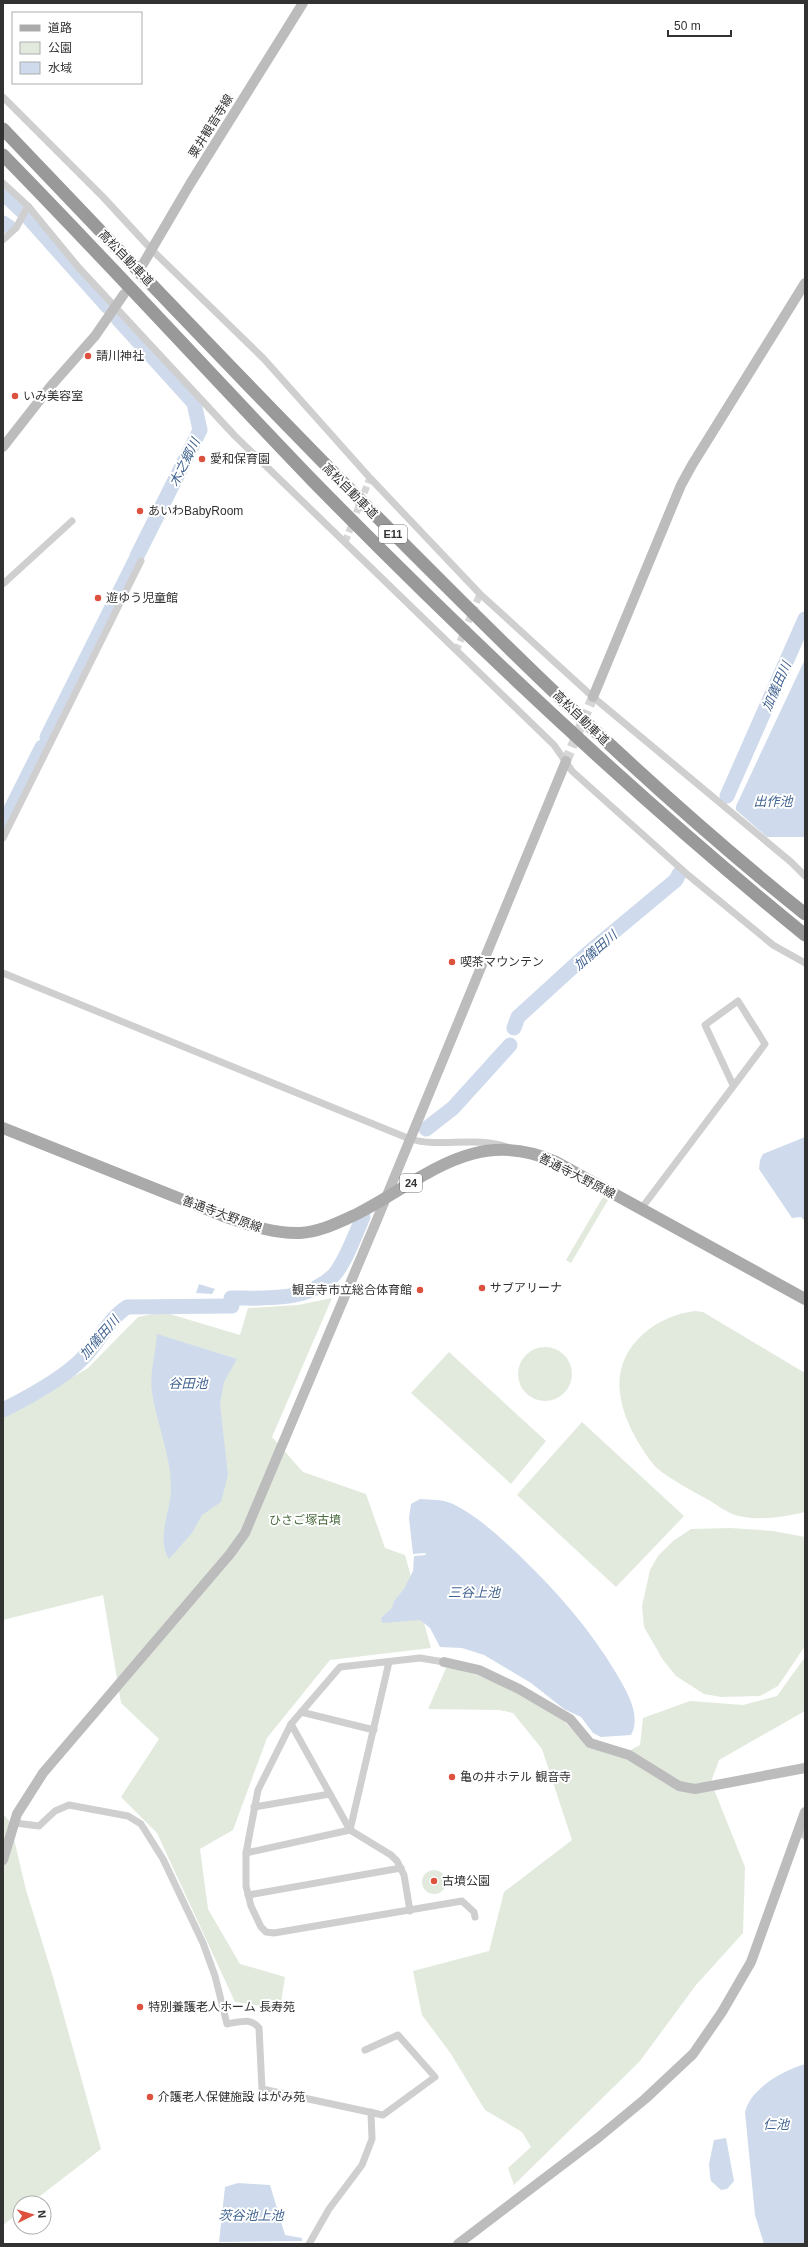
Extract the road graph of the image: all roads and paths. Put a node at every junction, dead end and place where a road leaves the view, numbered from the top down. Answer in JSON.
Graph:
{"nodes":[{"id":1,"x":303,"y":3,"type":"edge"},
{"id":2,"x":3,"y":97,"type":"edge"},
{"id":3,"x":3,"y":129,"type":"edge"},
{"id":4,"x":3,"y":154,"type":"edge"},
{"id":5,"x":3,"y":183,"type":"edge"},
{"id":6,"x":28,"y":206,"type":"junction"},
{"id":7,"x":3,"y":240,"type":"edge"},
{"id":8,"x":152,"y":250,"type":"junction"},
{"id":9,"x":143,"y":264,"type":"dead end"},
{"id":10,"x":805,"y":283,"type":"edge"},
{"id":11,"x":124,"y":294,"type":"dead end"},
{"id":12,"x":115,"y":308,"type":"junction"},
{"id":13,"x":3,"y":447,"type":"edge"},
{"id":14,"x":72,"y":521,"type":"dead end"},
{"id":15,"x":141,"y":561,"type":"dead end"},
{"id":16,"x":3,"y":584,"type":"edge"},
{"id":17,"x":593,"y":698,"type":"junction"},
{"id":18,"x":566,"y":761,"type":"junction"},
{"id":19,"x":3,"y":838,"type":"edge"},
{"id":20,"x":805,"y":876,"type":"edge"},
{"id":21,"x":805,"y":914,"type":"edge"},
{"id":22,"x":805,"y":935,"type":"edge"},
{"id":23,"x":805,"y":963,"type":"edge"},
{"id":24,"x":3,"y":973,"type":"edge"},
{"id":25,"x":733,"y":1085,"type":"junction"},
{"id":26,"x":3,"y":1128,"type":"edge"},
{"id":27,"x":410,"y":1139,"type":"junction"},
{"id":28,"x":512,"y":1149,"type":"junction"},
{"id":29,"x":386,"y":1198,"type":"junction"},
{"id":30,"x":641,"y":1209,"type":"junction"},
{"id":31,"x":805,"y":1299,"type":"edge"},
{"id":32,"x":389,"y":1662,"type":"junction"},
{"id":33,"x":444,"y":1662,"type":"joint"},
{"id":34,"x":301,"y":1712,"type":"junction"},
{"id":35,"x":291,"y":1724,"type":"junction"},
{"id":36,"x":374,"y":1730,"type":"junction"},
{"id":37,"x":805,"y":1768,"type":"edge"},
{"id":38,"x":330,"y":1794,"type":"junction"},
{"id":39,"x":254,"y":1806,"type":"junction"},
{"id":40,"x":805,"y":1812,"type":"edge"},
{"id":41,"x":15,"y":1824,"type":"junction"},
{"id":42,"x":350,"y":1830,"type":"junction"},
{"id":43,"x":802,"y":1833,"type":"edge"},
{"id":44,"x":246,"y":1853,"type":"junction"},
{"id":45,"x":3,"y":1860,"type":"edge"},
{"id":46,"x":401,"y":1868,"type":"junction"},
{"id":47,"x":248,"y":1895,"type":"junction"},
{"id":48,"x":410,"y":1911,"type":"junction"},
{"id":49,"x":475,"y":1917,"type":"dead end"},
{"id":50,"x":365,"y":2050,"type":"dead end"},
{"id":51,"x":371,"y":2112,"type":"junction"},
{"id":52,"x":309,"y":2244,"type":"edge"},
{"id":53,"x":458,"y":2244,"type":"edge"}],
"edges":[{"from":1,"to":8,"type":"street","name":"粟井観音寺線"},
{"from":2,"to":8,"type":"street"},
{"from":3,"to":21,"type":"highway","name":"高松自動車道","number":"E11"},
{"from":4,"to":22,"type":"highway","name":"高松自動車道","number":"E11"},
{"from":5,"to":6,"type":"street"},
{"from":6,"to":7,"type":"street"},
{"from":6,"to":12,"type":"street"},
{"from":8,"to":9,"type":"street","name":"粟井観音寺線"},
{"from":8,"to":17,"type":"street"},
{"from":10,"to":17,"type":"street"},
{"from":11,"to":12,"type":"street"},
{"from":12,"to":13,"type":"street"},
{"from":12,"to":18,"type":"street"},
{"from":14,"to":16,"type":"street"},
{"from":15,"to":19,"type":"street"},
{"from":17,"to":20,"type":"street"},
{"from":18,"to":23,"type":"street"},
{"from":18,"to":27,"type":"street"},
{"from":24,"to":27,"type":"street"},
{"from":25,"to":25,"type":"street"},
{"from":25,"to":30,"type":"street"},
{"from":26,"to":29,"type":"main road","name":"善通寺大野原線","number":"24"},
{"from":27,"to":28,"type":"street"},
{"from":27,"to":29,"type":"street"},
{"from":28,"to":29,"type":"main road","name":"善通寺大野原線","number":"24"},
{"from":28,"to":30,"type":"main road","name":"善通寺大野原線","number":"24"},
{"from":29,"to":41,"type":"street"},
{"from":30,"to":31,"type":"main road","name":"善通寺大野原線","number":"24"},
{"from":32,"to":33,"type":"street"},
{"from":32,"to":34,"type":"street"},
{"from":32,"to":36,"type":"street"},
{"from":33,"to":37,"type":"street"},
{"from":34,"to":35,"type":"street"},
{"from":34,"to":36,"type":"street"},
{"from":35,"to":38,"type":"street"},
{"from":35,"to":39,"type":"street"},
{"from":36,"to":42,"type":"street"},
{"from":38,"to":39,"type":"street"},
{"from":38,"to":42,"type":"street"},
{"from":39,"to":44,"type":"street"},
{"from":40,"to":43,"type":"street"},
{"from":41,"to":45,"type":"street"},
{"from":41,"to":51,"type":"street"},
{"from":42,"to":44,"type":"street"},
{"from":42,"to":46,"type":"street"},
{"from":43,"to":53,"type":"street"},
{"from":44,"to":47,"type":"street"},
{"from":46,"to":47,"type":"street"},
{"from":46,"to":48,"type":"street"},
{"from":47,"to":48,"type":"street"},
{"from":48,"to":49,"type":"street"},
{"from":50,"to":51,"type":"street"},
{"from":51,"to":52,"type":"street"}]}
